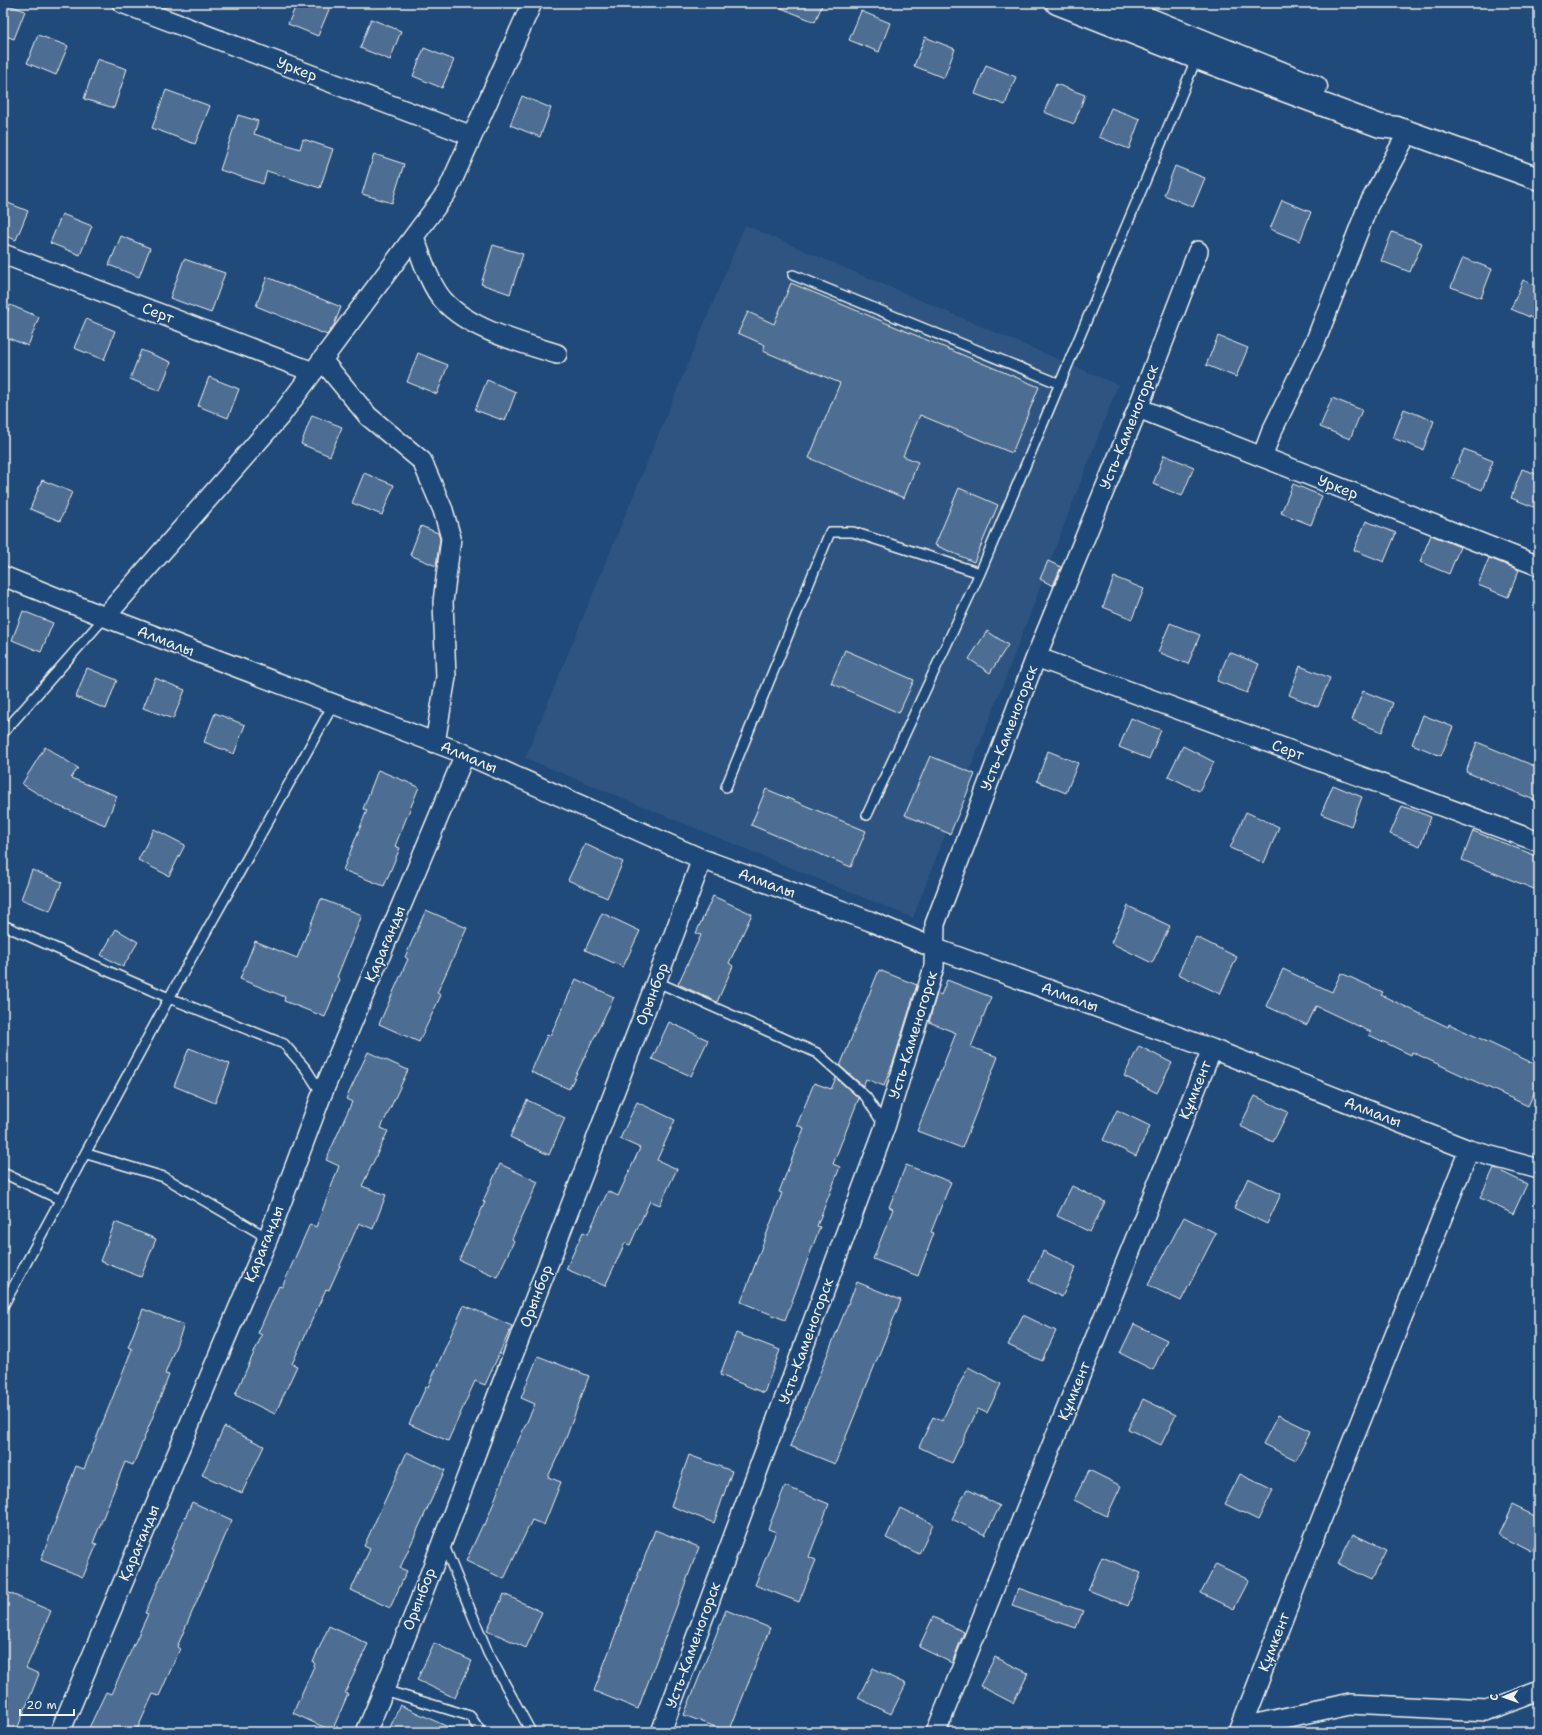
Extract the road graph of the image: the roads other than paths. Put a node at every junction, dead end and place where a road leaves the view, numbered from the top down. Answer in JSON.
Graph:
{"nodes":[{"id":1,"x":122,"y":3,"type":"edge"},
{"id":2,"x":532,"y":3,"type":"edge"},
{"id":3,"x":1057,"y":3,"type":"edge"},
{"id":4,"x":1109,"y":3,"type":"edge"},
{"id":5,"x":1195,"y":57,"type":"junction"},
{"id":6,"x":1403,"y":130,"type":"junction"},
{"id":7,"x":472,"y":136,"type":"junction"},
{"id":8,"x":1539,"y":179,"type":"edge"},
{"id":9,"x":414,"y":237,"type":"junction"},
{"id":10,"x":1198,"y":251,"type":"dead end"},
{"id":11,"x":3,"y":254,"type":"edge"},
{"id":12,"x":793,"y":275,"type":"dead end"},
{"id":13,"x":557,"y":354,"type":"dead end"},
{"id":14,"x":317,"y":366,"type":"junction"},
{"id":15,"x":1060,"y":384,"type":"junction"},
{"id":16,"x":1138,"y":408,"type":"junction"},
{"id":17,"x":1262,"y":457,"type":"junction"},
{"id":18,"x":1539,"y":566,"type":"edge"},
{"id":19,"x":980,"y":573,"type":"junction"},
{"id":20,"x":3,"y":576,"type":"edge"},
{"id":21,"x":105,"y":617,"type":"junction"},
{"id":22,"x":1036,"y":657,"type":"junction"},
{"id":23,"x":333,"y":705,"type":"junction"},
{"id":24,"x":3,"y":733,"type":"edge"},
{"id":25,"x":435,"y":743,"type":"junction"},
{"id":26,"x":464,"y":754,"type":"junction"},
{"id":27,"x":726,"y":787,"type":"dead end"},
{"id":28,"x":867,"y":815,"type":"dead end"},
{"id":29,"x":1539,"y":842,"type":"edge"},
{"id":30,"x":702,"y":859,"type":"junction"},
{"id":31,"x":3,"y":925,"type":"edge"},
{"id":32,"x":934,"y":948,"type":"junction"},
{"id":33,"x":657,"y":982,"type":"junction"},
{"id":34,"x":169,"y":998,"type":"junction"},
{"id":35,"x":1212,"y":1049,"type":"junction"},
{"id":36,"x":322,"y":1094,"type":"junction"},
{"id":37,"x":885,"y":1127,"type":"junction"},
{"id":38,"x":1469,"y":1150,"type":"junction"},
{"id":39,"x":86,"y":1154,"type":"junction"},
{"id":40,"x":1539,"y":1169,"type":"edge"},
{"id":41,"x":3,"y":1173,"type":"edge"},
{"id":42,"x":61,"y":1200,"type":"junction"},
{"id":43,"x":268,"y":1238,"type":"junction"},
{"id":44,"x":3,"y":1306,"type":"edge"},
{"id":45,"x":442,"y":1540,"type":"junction"},
{"id":46,"x":384,"y":1690,"type":"junction"},
{"id":47,"x":1539,"y":1690,"type":"edge"},
{"id":48,"x":1240,"y":1729,"type":"edge"},
{"id":49,"x":60,"y":1732,"type":"edge"},
{"id":50,"x":366,"y":1732,"type":"edge"},
{"id":51,"x":481,"y":1732,"type":"edge"},
{"id":52,"x":531,"y":1732,"type":"edge"},
{"id":53,"x":661,"y":1732,"type":"edge"},
{"id":54,"x":936,"y":1732,"type":"edge"}],
"edges":[{"from":1,"to":7,"type":"street","name":"Уркер"},
{"from":2,"to":7,"type":"street"},
{"from":3,"to":5,"type":"main road"},
{"from":4,"to":6,"type":"main road"},
{"from":5,"to":6,"type":"main road"},
{"from":5,"to":15,"type":"lane"},
{"from":6,"to":8,"type":"main road"},
{"from":6,"to":17,"type":"street"},
{"from":7,"to":9,"type":"street"},
{"from":9,"to":13,"type":"street"},
{"from":9,"to":14,"type":"street"},
{"from":10,"to":16,"type":"street","name":"Усть-Каменогорск"},
{"from":11,"to":14,"type":"street","name":"Серт"},
{"from":12,"to":15,"type":"lane"},
{"from":14,"to":21,"type":"street"},
{"from":14,"to":25,"type":"street"},
{"from":15,"to":19,"type":"lane"},
{"from":16,"to":17,"type":"street","name":"Уркер"},
{"from":16,"to":22,"type":"street","name":"Усть-Каменогорск"},
{"from":17,"to":18,"type":"street","name":"Уркер"},
{"from":19,"to":27,"type":"lane"},
{"from":19,"to":28,"type":"lane"},
{"from":20,"to":21,"type":"street","name":"Алмалы"},
{"from":21,"to":23,"type":"street","name":"Алмалы"},
{"from":21,"to":24,"type":"lane"},
{"from":22,"to":29,"type":"street","name":"Серт"},
{"from":22,"to":32,"type":"street","name":"Усть-Каменогорск"},
{"from":23,"to":25,"type":"street","name":"Алмалы"},
{"from":23,"to":34,"type":"lane"},
{"from":25,"to":26,"type":"street","name":"Алмалы"},
{"from":26,"to":30,"type":"street","name":"Алмалы"},
{"from":26,"to":36,"type":"street","name":"Қарағанды"},
{"from":30,"to":32,"type":"street","name":"Алмалы"},
{"from":30,"to":33,"type":"street","name":"Орынбор"},
{"from":31,"to":34,"type":"lane"},
{"from":32,"to":35,"type":"street","name":"Алмалы"},
{"from":32,"to":37,"type":"street","name":"Усть-Каменогорск"},
{"from":33,"to":37,"type":"lane"},
{"from":33,"to":45,"type":"street","name":"Орынбор"},
{"from":34,"to":36,"type":"lane"},
{"from":34,"to":39,"type":"lane"},
{"from":35,"to":38,"type":"street","name":"Алмалы"},
{"from":35,"to":54,"type":"street","name":"Құмкент"},
{"from":36,"to":43,"type":"street","name":"Қарағанды"},
{"from":37,"to":53,"type":"street","name":"Усть-Каменогорск"},
{"from":38,"to":40,"type":"street","name":"Алмалы"},
{"from":38,"to":48,"type":"street","name":"Құмкент"},
{"from":39,"to":42,"type":"lane"},
{"from":39,"to":43,"type":"lane"},
{"from":41,"to":42,"type":"lane"},
{"from":42,"to":44,"type":"lane"},
{"from":43,"to":49,"type":"street","name":"Қарағанды"},
{"from":45,"to":46,"type":"street","name":"Орынбор"},
{"from":45,"to":52,"type":"lane"},
{"from":46,"to":50,"type":"street","name":"Орынбор"},
{"from":46,"to":51,"type":"lane"},
{"from":47,"to":48,"type":"street"}]}
